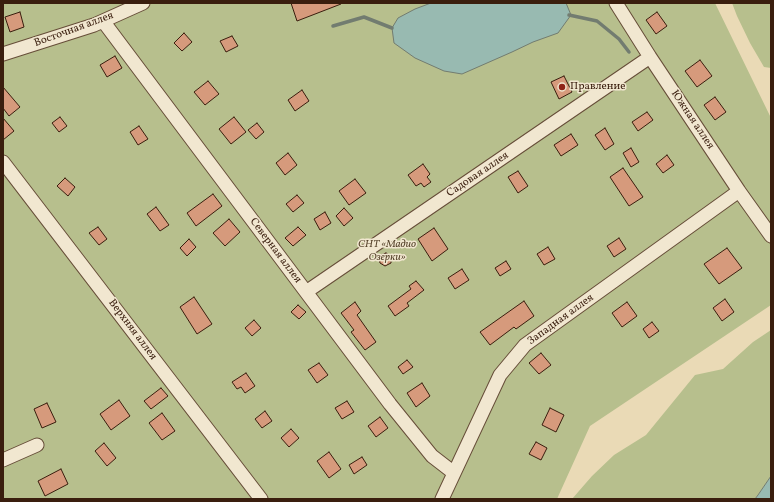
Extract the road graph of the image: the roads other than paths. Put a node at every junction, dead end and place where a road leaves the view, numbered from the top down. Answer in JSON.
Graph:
{"nodes":[{"id":1,"x":143,"y":3,"type":"edge"},
{"id":2,"x":616,"y":3,"type":"edge"},
{"id":3,"x":103,"y":21,"type":"junction"},
{"id":4,"x":3,"y":54,"type":"edge"},
{"id":5,"x":650,"y":57,"type":"junction"},
{"id":6,"x":3,"y":162,"type":"edge"},
{"id":7,"x":739,"y":191,"type":"junction"},
{"id":8,"x":771,"y":236,"type":"edge"},
{"id":9,"x":306,"y":292,"type":"junction"},
{"id":10,"x":37,"y":446,"type":"dead end"},
{"id":11,"x":3,"y":460,"type":"edge"},
{"id":12,"x":454,"y":473,"type":"junction"},
{"id":13,"x":261,"y":499,"type":"edge"},
{"id":14,"x":442,"y":499,"type":"edge"}],
"edges":[{"from":1,"to":3,"type":"street","name":"Восточная аллея"},
{"from":2,"to":5,"type":"street","name":"Южная аллея"},
{"from":3,"to":4,"type":"street","name":"Восточная аллея"},
{"from":3,"to":9,"type":"street","name":"Северная аллея"},
{"from":5,"to":7,"type":"street","name":"Южная аллея"},
{"from":5,"to":9,"type":"street","name":"Садовая аллея"},
{"from":6,"to":13,"type":"street","name":"Верхняя аллея"},
{"from":7,"to":8,"type":"street","name":"Южная аллея"},
{"from":7,"to":12,"type":"street","name":"Западная аллея"},
{"from":9,"to":12,"type":"street","name":"Северная аллея"},
{"from":10,"to":11,"type":"street"},
{"from":12,"to":14,"type":"street","name":"Западная аллея"}]}
